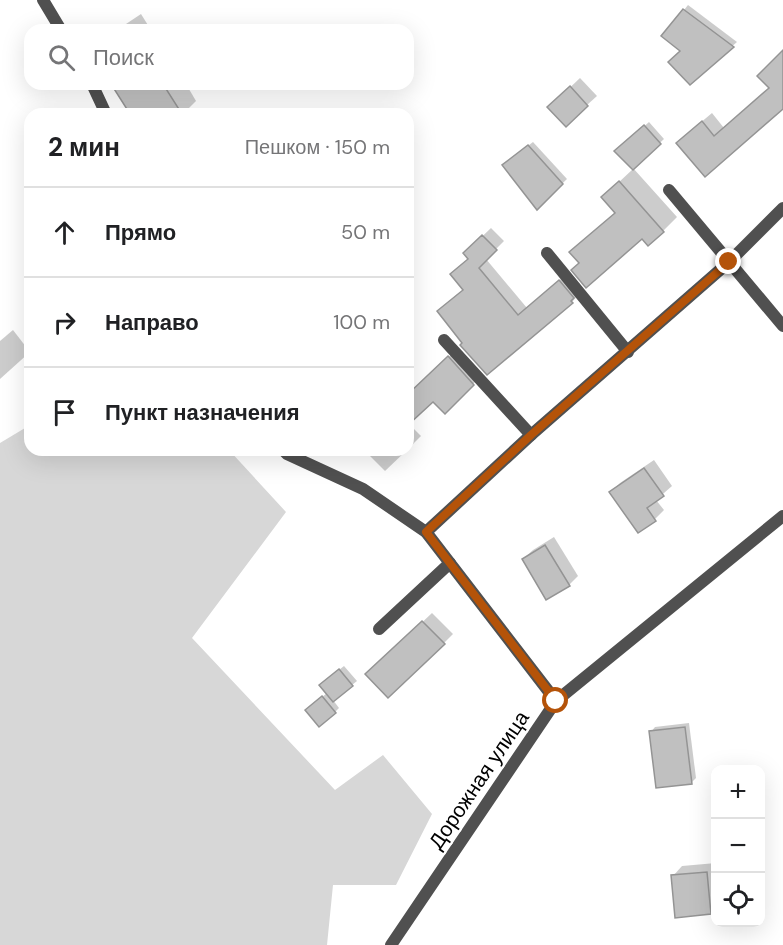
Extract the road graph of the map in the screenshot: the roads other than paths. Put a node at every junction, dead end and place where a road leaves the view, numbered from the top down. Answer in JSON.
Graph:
{"nodes":[{"id":1,"x":43,"y":0,"type":"edge"},
{"id":2,"x":57,"y":24,"type":"edge"},
{"id":3,"x":95,"y":90,"type":"edge"},
{"id":4,"x":103,"y":108,"type":"edge"},
{"id":5,"x":669,"y":190,"type":"dead end"},
{"id":6,"x":783,"y":208,"type":"edge"},
{"id":7,"x":547,"y":253,"type":"dead end"},
{"id":8,"x":729,"y":262,"type":"junction"},
{"id":9,"x":783,"y":326,"type":"edge"},
{"id":10,"x":444,"y":340,"type":"dead end"},
{"id":11,"x":628,"y":352,"type":"junction"},
{"id":12,"x":531,"y":435,"type":"junction"},
{"id":13,"x":295,"y":456,"type":"edge"},
{"id":14,"x":783,"y":516,"type":"edge"},
{"id":15,"x":426,"y":532,"type":"junction"},
{"id":16,"x":450,"y":563,"type":"junction"},
{"id":17,"x":379,"y":629,"type":"dead end"},
{"id":18,"x":556,"y":701,"type":"junction"},
{"id":19,"x":391,"y":945,"type":"edge"}],
"edges":[{"from":1,"to":2,"type":"street"},
{"from":3,"to":4,"type":"street"},
{"from":5,"to":8,"type":"street"},
{"from":6,"to":8,"type":"street"},
{"from":7,"to":11,"type":"street"},
{"from":8,"to":9,"type":"street"},
{"from":8,"to":11,"type":"street"},
{"from":10,"to":12,"type":"street"},
{"from":11,"to":12,"type":"street"},
{"from":12,"to":15,"type":"street"},
{"from":13,"to":15,"type":"street"},
{"from":14,"to":18,"type":"street","name":"Дорожная улица"},
{"from":15,"to":16,"type":"street"},
{"from":16,"to":17,"type":"street"},
{"from":16,"to":18,"type":"street"},
{"from":18,"to":19,"type":"street","name":"Дорожная улица"}]}
